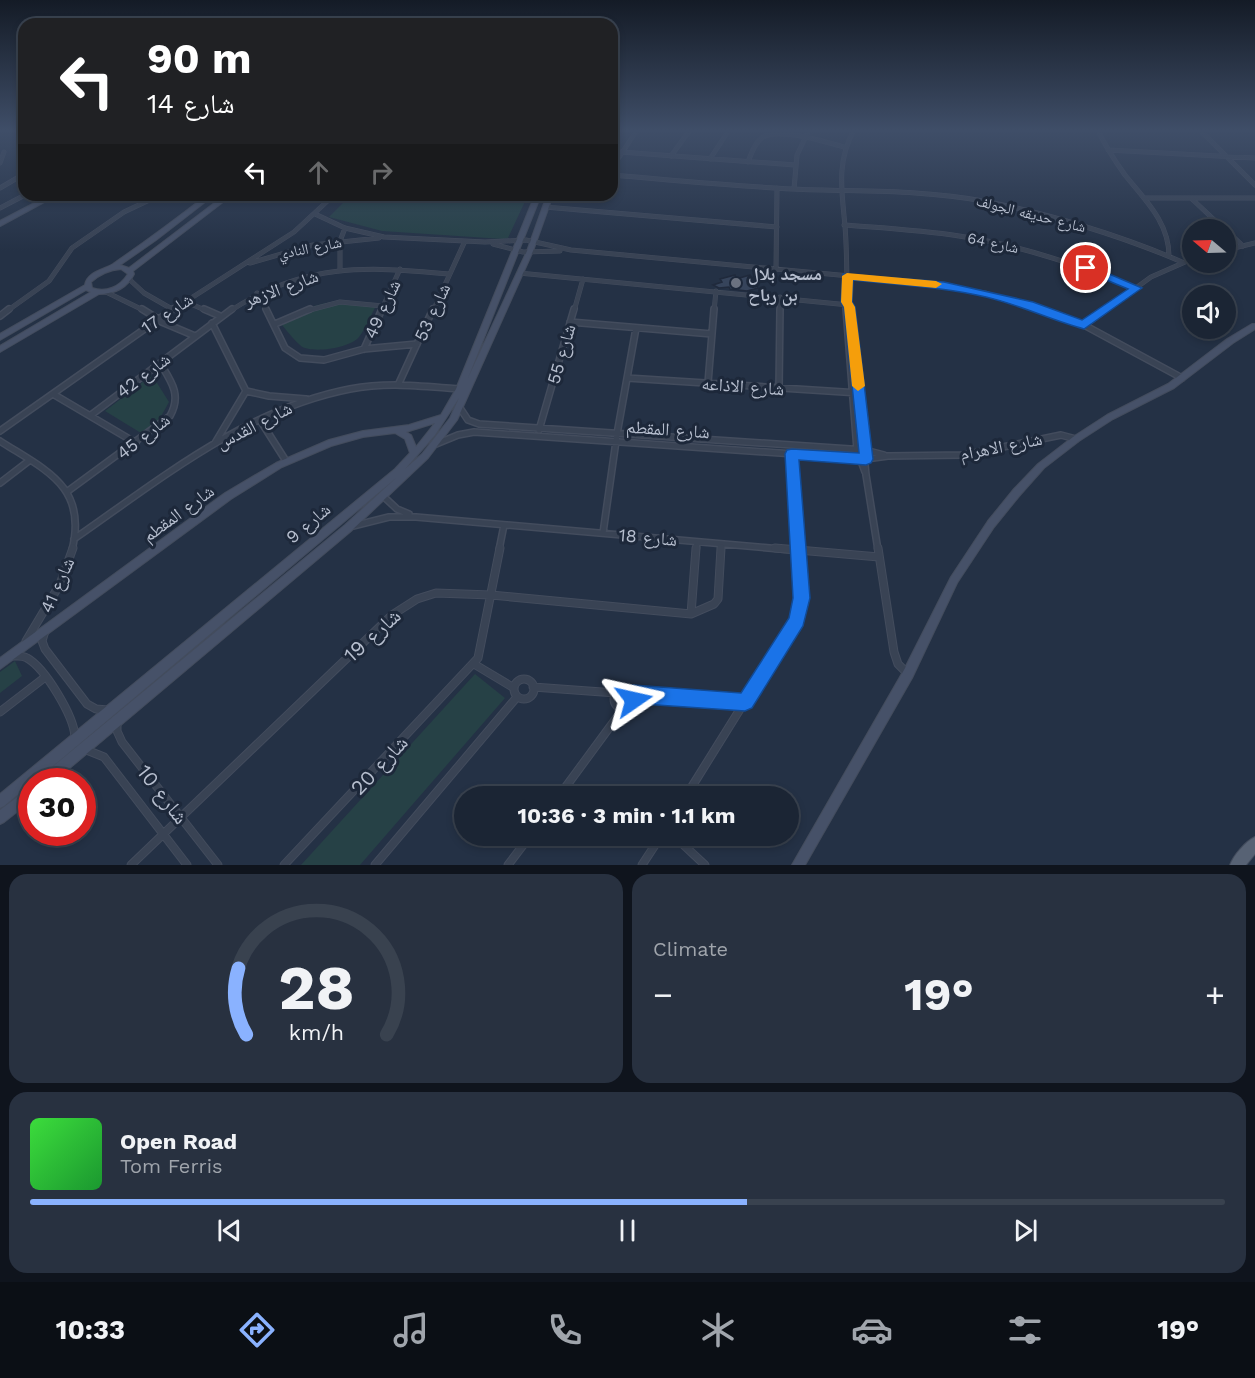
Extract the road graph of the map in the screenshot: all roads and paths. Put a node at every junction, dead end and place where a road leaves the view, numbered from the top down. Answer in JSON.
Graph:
{"nodes":[{"id":1,"x":795,"y":170,"type":"edge"},
{"id":2,"x":840,"y":170,"type":"edge"},
{"id":3,"x":1123,"y":170,"type":"edge"},
{"id":4,"x":1239,"y":170,"type":"edge"},
{"id":5,"x":618,"y":175,"type":"edge"},
{"id":6,"x":18,"y":178,"type":"edge"},
{"id":7,"x":1255,"y":185,"type":"edge"},
{"id":8,"x":0,"y":188,"type":"edge"},
{"id":9,"x":777,"y":188,"type":"junction"},
{"id":10,"x":794,"y":189,"type":"junction"},
{"id":11,"x":840,"y":190,"type":"junction"},
{"id":12,"x":1144,"y":198,"type":"junction"},
{"id":13,"x":1255,"y":198,"type":"edge"},
{"id":14,"x":18,"y":199,"type":"edge"},
{"id":15,"x":1192,"y":199,"type":"junction"},
{"id":16,"x":39,"y":201,"type":"edge"},
{"id":17,"x":41,"y":201,"type":"edge"},
{"id":18,"x":147,"y":201,"type":"edge"},
{"id":19,"x":204,"y":201,"type":"edge"},
{"id":20,"x":222,"y":201,"type":"edge"},
{"id":21,"x":328,"y":201,"type":"edge"},
{"id":22,"x":535,"y":201,"type":"edge"},
{"id":23,"x":548,"y":201,"type":"edge"},
{"id":24,"x":0,"y":208,"type":"edge"},
{"id":25,"x":531,"y":209,"type":"junction"},
{"id":26,"x":544,"y":210,"type":"junction"},
{"id":27,"x":315,"y":214,"type":"junction"},
{"id":28,"x":0,"y":219,"type":"edge"},
{"id":29,"x":1213,"y":219,"type":"edge"},
{"id":30,"x":0,"y":224,"type":"edge"},
{"id":31,"x":844,"y":225,"type":"junction"},
{"id":32,"x":777,"y":227,"type":"junction"},
{"id":33,"x":345,"y":228,"type":"junction"},
{"id":34,"x":384,"y":237,"type":"junction"},
{"id":35,"x":1236,"y":240,"type":"edge"},
{"id":36,"x":340,"y":241,"type":"junction"},
{"id":37,"x":465,"y":241,"type":"junction"},
{"id":38,"x":485,"y":242,"type":"junction"},
{"id":39,"x":1255,"y":243,"type":"edge"},
{"id":40,"x":517,"y":245,"type":"junction"},
{"id":41,"x":1243,"y":246,"type":"junction"},
{"id":42,"x":531,"y":247,"type":"junction"},
{"id":43,"x":1236,"y":248,"type":"edge"},
{"id":44,"x":571,"y":250,"type":"junction"},
{"id":45,"x":1169,"y":256,"type":"junction"},
{"id":46,"x":1182,"y":262,"type":"joint"},
{"id":47,"x":237,"y":267,"type":"junction"},
{"id":48,"x":111,"y":268,"type":"junction"},
{"id":49,"x":400,"y":269,"type":"junction"},
{"id":50,"x":340,"y":270,"type":"junction"},
{"id":51,"x":776,"y":270,"type":"junction"},
{"id":52,"x":519,"y":273,"type":"junction"},
{"id":53,"x":449,"y":274,"type":"junction"},
{"id":54,"x":129,"y":275,"type":"junction"},
{"id":55,"x":847,"y":276,"type":"junction"},
{"id":56,"x":582,"y":279,"type":"junction"},
{"id":57,"x":88,"y":286,"type":"junction"},
{"id":58,"x":1136,"y":288,"type":"junction"},
{"id":59,"x":716,"y":291,"type":"junction"},
{"id":60,"x":101,"y":292,"type":"junction"},
{"id":61,"x":257,"y":293,"type":"junction"},
{"id":62,"x":780,"y":297,"type":"junction"},
{"id":63,"x":184,"y":302,"type":"junction"},
{"id":64,"x":847,"y":304,"type":"junction"},
{"id":65,"x":383,"y":306,"type":"junction"},
{"id":66,"x":172,"y":309,"type":"junction"},
{"id":67,"x":0,"y":316,"type":"edge"},
{"id":68,"x":220,"y":316,"type":"junction"},
{"id":69,"x":158,"y":319,"type":"junction"},
{"id":70,"x":570,"y":322,"type":"junction"},
{"id":71,"x":212,"y":323,"type":"junction"},
{"id":72,"x":275,"y":324,"type":"junction"},
{"id":73,"x":1084,"y":325,"type":"junction"},
{"id":74,"x":1255,"y":326,"type":"edge"},
{"id":75,"x":636,"y":328,"type":"junction"},
{"id":76,"x":712,"y":334,"type":"junction"},
{"id":77,"x":195,"y":336,"type":"junction"},
{"id":78,"x":0,"y":337,"type":"edge"},
{"id":79,"x":417,"y":344,"type":"junction"},
{"id":80,"x":0,"y":349,"type":"edge"},
{"id":81,"x":364,"y":349,"type":"junction"},
{"id":82,"x":160,"y":363,"type":"junction"},
{"id":83,"x":627,"y":378,"type":"junction"},
{"id":84,"x":1182,"y":378,"type":"junction"},
{"id":85,"x":399,"y":383,"type":"junction"},
{"id":86,"x":708,"y":383,"type":"junction"},
{"id":87,"x":779,"y":388,"type":"junction"},
{"id":88,"x":460,"y":389,"type":"junction"},
{"id":89,"x":246,"y":391,"type":"junction"},
{"id":90,"x":856,"y":393,"type":"junction"},
{"id":91,"x":52,"y":394,"type":"junction"},
{"id":92,"x":308,"y":399,"type":"junction"},
{"id":93,"x":460,"y":408,"type":"junction"},
{"id":94,"x":91,"y":415,"type":"junction"},
{"id":95,"x":444,"y":416,"type":"junction"},
{"id":96,"x":260,"y":420,"type":"junction"},
{"id":97,"x":539,"y":428,"type":"junction"},
{"id":98,"x":396,"y":430,"type":"junction"},
{"id":99,"x":0,"y":431,"type":"edge"},
{"id":100,"x":617,"y":434,"type":"junction"},
{"id":101,"x":537,"y":437,"type":"junction"},
{"id":102,"x":1076,"y":439,"type":"junction"},
{"id":103,"x":0,"y":441,"type":"edge"},
{"id":104,"x":615,"y":442,"type":"junction"},
{"id":105,"x":136,"y":443,"type":"junction"},
{"id":106,"x":214,"y":444,"type":"junction"},
{"id":107,"x":434,"y":446,"type":"junction"},
{"id":108,"x":791,"y":446,"type":"junction"},
{"id":109,"x":857,"y":450,"type":"junction"},
{"id":110,"x":865,"y":450,"type":"junction"},
{"id":111,"x":414,"y":454,"type":"junction"},
{"id":112,"x":792,"y":454,"type":"junction"},
{"id":113,"x":888,"y":456,"type":"junction"},
{"id":114,"x":859,"y":459,"type":"junction"},
{"id":115,"x":866,"y":459,"type":"junction"},
{"id":116,"x":30,"y":460,"type":"junction"},
{"id":117,"x":286,"y":461,"type":"junction"},
{"id":118,"x":866,"y":476,"type":"junction"},
{"id":119,"x":0,"y":483,"type":"edge"},
{"id":120,"x":68,"y":491,"type":"junction"},
{"id":121,"x":383,"y":496,"type":"junction"},
{"id":122,"x":416,"y":517,"type":"junction"},
{"id":123,"x":504,"y":525,"type":"junction"},
{"id":124,"x":348,"y":528,"type":"junction"},
{"id":125,"x":603,"y":533,"type":"junction"},
{"id":126,"x":75,"y":539,"type":"junction"},
{"id":127,"x":697,"y":542,"type":"junction"},
{"id":128,"x":722,"y":544,"type":"junction"},
{"id":129,"x":800,"y":550,"type":"junction"},
{"id":130,"x":879,"y":557,"type":"junction"},
{"id":131,"x":491,"y":595,"type":"junction"},
{"id":132,"x":691,"y":614,"type":"junction"},
{"id":133,"x":45,"y":631,"type":"junction"},
{"id":134,"x":15,"y":653,"type":"junction"},
{"id":135,"x":0,"y":664,"type":"edge"},
{"id":136,"x":474,"y":664,"type":"junction"},
{"id":137,"x":908,"y":674,"type":"junction"},
{"id":138,"x":44,"y":678,"type":"junction"},
{"id":139,"x":533,"y":687,"type":"junction"},
{"id":140,"x":514,"y":688,"type":"junction"},
{"id":141,"x":615,"y":693,"type":"junction"},
{"id":142,"x":633,"y":694,"type":"junction"},
{"id":143,"x":517,"y":697,"type":"junction"},
{"id":144,"x":745,"y":702,"type":"junction"},
{"id":145,"x":623,"y":709,"type":"junction"},
{"id":146,"x":110,"y":710,"type":"junction"},
{"id":147,"x":0,"y":712,"type":"edge"},
{"id":148,"x":117,"y":719,"type":"junction"},
{"id":149,"x":75,"y":740,"type":"junction"},
{"id":150,"x":82,"y":749,"type":"junction"},
{"id":151,"x":60,"y":768,"type":"edge"},
{"id":152,"x":566,"y":786,"type":"edge"},
{"id":153,"x":692,"y":786,"type":"edge"},
{"id":154,"x":0,"y":802,"type":"edge"},
{"id":155,"x":18,"y":803,"type":"edge"},
{"id":156,"x":181,"y":817,"type":"junction"},
{"id":157,"x":0,"y":818,"type":"edge"},
{"id":158,"x":163,"y":834,"type":"junction"},
{"id":159,"x":1255,"y":844,"type":"edge"},
{"id":160,"x":522,"y":846,"type":"edge"},
{"id":161,"x":654,"y":846,"type":"edge"},
{"id":162,"x":685,"y":846,"type":"edge"},
{"id":163,"x":380,"y":863,"type":"edge"},
{"id":164,"x":131,"y":865,"type":"edge"},
{"id":165,"x":187,"y":865,"type":"edge"},
{"id":166,"x":218,"y":865,"type":"edge"},
{"id":167,"x":284,"y":865,"type":"edge"},
{"id":168,"x":508,"y":865,"type":"edge"},
{"id":169,"x":642,"y":865,"type":"edge"},
{"id":170,"x":705,"y":865,"type":"edge"},
{"id":171,"x":798,"y":865,"type":"edge"},
{"id":172,"x":1237,"y":865,"type":"edge"}],
"edges":[{"from":1,"to":10,"type":"street"},
{"from":2,"to":11,"type":"street"},
{"from":3,"to":12,"type":"street"},
{"from":4,"to":7,"type":"street"},
{"from":5,"to":9,"type":"street"},
{"from":6,"to":8,"type":"street"},
{"from":9,"to":10,"type":"street"},
{"from":9,"to":32,"type":"street"},
{"from":10,"to":11,"type":"street"},
{"from":11,"to":31,"type":"street"},
{"from":11,"to":45,"type":"street","name":"شارع حديقه الجولف"},
{"from":12,"to":15,"type":"street"},
{"from":12,"to":45,"type":"street"},
{"from":13,"to":15,"type":"street"},
{"from":14,"to":24,"type":"street"},
{"from":15,"to":29,"type":"street"},
{"from":16,"to":28,"type":"main road"},
{"from":17,"to":30,"type":"main road"},
{"from":18,"to":67,"type":"street"},
{"from":19,"to":48,"type":"main road"},
{"from":20,"to":54,"type":"main road"},
{"from":21,"to":27,"type":"street","name":"شارع 17"},
{"from":22,"to":25,"type":"main road","name":"شارع 9"},
{"from":23,"to":26,"type":"main road","name":"شارع 9"},
{"from":25,"to":26,"type":"main road"},
{"from":25,"to":40,"type":"main road","name":"شارع 9"},
{"from":26,"to":32,"type":"street"},
{"from":26,"to":42,"type":"main road","name":"شارع 9"},
{"from":27,"to":33,"type":"street","name":"شارع النادي"},
{"from":27,"to":47,"type":"street","name":"شارع 17"},
{"from":31,"to":55,"type":"street"},
{"from":31,"to":58,"type":"street","name":"شارع 64"},
{"from":32,"to":51,"type":"street"},
{"from":33,"to":34,"type":"street","name":"شارع النادي"},
{"from":33,"to":36,"type":"street"},
{"from":34,"to":36,"type":"street","name":"شارع النادي"},
{"from":34,"to":37,"type":"street","name":"شارع النادي"},
{"from":35,"to":41,"type":"street"},
{"from":36,"to":47,"type":"street","name":"شارع النادي"},
{"from":36,"to":50,"type":"street"},
{"from":37,"to":38,"type":"street","name":"شارع النادي"},
{"from":37,"to":53,"type":"street","name":"شارع 53"},
{"from":38,"to":40,"type":"street","name":"شارع النادي"},
{"from":38,"to":40,"type":"street","name":"شارع النادي"},
{"from":39,"to":41,"type":"street"},
{"from":40,"to":42,"type":"street","name":"شارع النادي"},
{"from":40,"to":42,"type":"street","name":"شارع النادي"},
{"from":40,"to":88,"type":"main road","name":"شارع 9"},
{"from":41,"to":43,"type":"street"},
{"from":42,"to":44,"type":"street"},
{"from":42,"to":44,"type":"street"},
{"from":42,"to":52,"type":"main road","name":"شارع 9"},
{"from":44,"to":51,"type":"street"},
{"from":45,"to":46,"type":"street","name":"شارع حديقه الجولف"},
{"from":46,"to":58,"type":"street"},
{"from":47,"to":63,"type":"street","name":"شارع 17"},
{"from":48,"to":54,"type":"main road"},
{"from":48,"to":57,"type":"main road"},
{"from":49,"to":50,"type":"street","name":"شارع الازهر"},
{"from":49,"to":53,"type":"street","name":"شارع الازهر"},
{"from":49,"to":65,"type":"street","name":"شارع 49"},
{"from":50,"to":61,"type":"street","name":"شارع الازهر"},
{"from":51,"to":55,"type":"street"},
{"from":52,"to":56,"type":"street"},
{"from":52,"to":93,"type":"main road","name":"شارع 9"},
{"from":53,"to":79,"type":"street","name":"شارع 53"},
{"from":54,"to":60,"type":"main road"},
{"from":54,"to":66,"type":"street"},
{"from":55,"to":64,"type":"street"},
{"from":55,"to":73,"type":"street"},
{"from":56,"to":59,"type":"street"},
{"from":56,"to":70,"type":"street","name":"شارع 55"},
{"from":57,"to":60,"type":"main road"},
{"from":57,"to":78,"type":"main road"},
{"from":58,"to":73,"type":"street"},
{"from":59,"to":62,"type":"street"},
{"from":59,"to":76,"type":"street"},
{"from":60,"to":69,"type":"street"},
{"from":60,"to":80,"type":"main road"},
{"from":61,"to":68,"type":"street","name":"شارع الازهر"},
{"from":61,"to":72,"type":"street","name":"شارع 49"},
{"from":62,"to":64,"type":"street"},
{"from":62,"to":87,"type":"street"},
{"from":63,"to":66,"type":"street","name":"شارع 17"},
{"from":63,"to":68,"type":"street"},
{"from":64,"to":90,"type":"street"},
{"from":65,"to":72,"type":"street"},
{"from":65,"to":81,"type":"street","name":"شارع 49"},
{"from":66,"to":69,"type":"street","name":"شارع 17"},
{"from":68,"to":71,"type":"street","name":"شارع الازهر"},
{"from":69,"to":77,"type":"street"},
{"from":69,"to":91,"type":"street","name":"شارع 17"},
{"from":70,"to":75,"type":"street"},
{"from":70,"to":97,"type":"street","name":"شارع 55"},
{"from":71,"to":77,"type":"street","name":"شارع الازهر"},
{"from":71,"to":89,"type":"street"},
{"from":72,"to":81,"type":"street","name":"شارع 49"},
{"from":73,"to":84,"type":"street"},
{"from":74,"to":84,"type":"main road"},
{"from":75,"to":76,"type":"street"},
{"from":75,"to":83,"type":"street"},
{"from":76,"to":86,"type":"street"},
{"from":77,"to":82,"type":"street","name":"شارع 42"},
{"from":79,"to":81,"type":"street","name":"شارع 49"},
{"from":79,"to":85,"type":"street","name":"شارع 53"},
{"from":82,"to":94,"type":"street","name":"شارع 42"},
{"from":82,"to":105,"type":"street","name":"شارع 45"},
{"from":83,"to":86,"type":"street","name":"شارع الاذاعه"},
{"from":83,"to":100,"type":"street"},
{"from":84,"to":102,"type":"main road"},
{"from":85,"to":88,"type":"street","name":"شارع القدس"},
{"from":85,"to":92,"type":"street","name":"شارع القدس"},
{"from":86,"to":87,"type":"street","name":"شارع الاذاعه"},
{"from":87,"to":90,"type":"street","name":"شارع الاذاعه"},
{"from":88,"to":95,"type":"main road","name":"شارع 9"},
{"from":89,"to":92,"type":"street"},
{"from":89,"to":106,"type":"street"},
{"from":90,"to":109,"type":"street"},
{"from":90,"to":110,"type":"street"},
{"from":91,"to":94,"type":"street"},
{"from":91,"to":99,"type":"street","name":"شارع 17"},
{"from":92,"to":96,"type":"street","name":"شارع القدس"},
{"from":93,"to":97,"type":"street","name":"شارع المقطم"},
{"from":93,"to":107,"type":"main road","name":"شارع 9"},
{"from":94,"to":105,"type":"street"},
{"from":95,"to":98,"type":"main road","name":"شارع المقطم"},
{"from":95,"to":111,"type":"main road","name":"شارع 9"},
{"from":96,"to":106,"type":"street","name":"شارع القدس"},
{"from":96,"to":117,"type":"street"},
{"from":97,"to":100,"type":"street","name":"شارع المقطم"},
{"from":97,"to":101,"type":"street","name":"شارع 55"},
{"from":98,"to":111,"type":"main road"},
{"from":98,"to":117,"type":"main road","name":"شارع المقطم"},
{"from":100,"to":104,"type":"street"},
{"from":100,"to":108,"type":"street","name":"شارع المقطم"},
{"from":101,"to":104,"type":"street","name":"شارع المقطم"},
{"from":101,"to":107,"type":"street","name":"شارع المقطم"},
{"from":102,"to":113,"type":"street","name":"شارع الاهرام"},
{"from":102,"to":137,"type":"main road"},
{"from":103,"to":116,"type":"street"},
{"from":104,"to":112,"type":"street","name":"شارع المقطم"},
{"from":104,"to":125,"type":"street"},
{"from":105,"to":120,"type":"street","name":"شارع 45"},
{"from":106,"to":126,"type":"street","name":"شارع القدس"},
{"from":107,"to":121,"type":"main road","name":"شارع 9"},
{"from":108,"to":109,"type":"street","name":"شارع المقطم"},
{"from":108,"to":112,"type":"street"},
{"from":109,"to":110,"type":"street","name":"شارع المقطم"},
{"from":109,"to":114,"type":"street"},
{"from":110,"to":113,"type":"street","name":"شارع الاهرام"},
{"from":110,"to":115,"type":"street"},
{"from":111,"to":146,"type":"main road","name":"شارع 9"},
{"from":112,"to":114,"type":"street","name":"شارع المقطم"},
{"from":112,"to":129,"type":"street"},
{"from":113,"to":115,"type":"street","name":"شارع الاهرام"},
{"from":114,"to":115,"type":"street","name":"شارع المقطم"},
{"from":114,"to":118,"type":"street"},
{"from":115,"to":118,"type":"street"},
{"from":116,"to":119,"type":"street"},
{"from":116,"to":120,"type":"street"},
{"from":117,"to":133,"type":"main road","name":"شارع المقطم"},
{"from":118,"to":130,"type":"street"},
{"from":120,"to":126,"type":"street","name":"شارع 41"},
{"from":121,"to":122,"type":"street","name":"شارع 18"},
{"from":121,"to":124,"type":"main road","name":"شارع 9"},
{"from":122,"to":123,"type":"street","name":"شارع 18"},
{"from":122,"to":124,"type":"street","name":"شارع 18"},
{"from":123,"to":125,"type":"street","name":"شارع 18"},
{"from":123,"to":131,"type":"street","name":"شارع 20"},
{"from":124,"to":148,"type":"main road","name":"شارع 9"},
{"from":125,"to":127,"type":"street","name":"شارع 18"},
{"from":126,"to":134,"type":"street","name":"شارع 41"},
{"from":127,"to":128,"type":"street","name":"شارع 18"},
{"from":127,"to":132,"type":"street"},
{"from":128,"to":129,"type":"street","name":"شارع 18"},
{"from":128,"to":132,"type":"street"},
{"from":129,"to":130,"type":"street","name":"شارع 18"},
{"from":129,"to":144,"type":"street"},
{"from":130,"to":137,"type":"street"},
{"from":131,"to":132,"type":"street","name":"شارع 19"},
{"from":131,"to":136,"type":"street","name":"شارع 20"},
{"from":131,"to":156,"type":"street","name":"شارع 19"},
{"from":133,"to":134,"type":"main road","name":"شارع المقطم"},
{"from":133,"to":146,"type":"street"},
{"from":134,"to":135,"type":"main road","name":"شارع المقطم"},
{"from":134,"to":138,"type":"street"},
{"from":136,"to":140,"type":"street"},
{"from":136,"to":167,"type":"street","name":"شارع 20"},
{"from":137,"to":171,"type":"main road"},
{"from":138,"to":147,"type":"street"},
{"from":138,"to":149,"type":"street"},
{"from":139,"to":140,"type":"street"},
{"from":139,"to":141,"type":"street"},
{"from":139,"to":143,"type":"street"},
{"from":140,"to":143,"type":"street"},
{"from":141,"to":142,"type":"street"},
{"from":141,"to":145,"type":"street"},
{"from":142,"to":144,"type":"street"},
{"from":142,"to":145,"type":"street"},
{"from":143,"to":163,"type":"street"},
{"from":144,"to":153,"type":"street"},
{"from":145,"to":152,"type":"street"},
{"from":146,"to":149,"type":"main road","name":"شارع 9"},
{"from":148,"to":150,"type":"main road","name":"شارع 9"},
{"from":148,"to":156,"type":"street","name":"شارع 10"},
{"from":149,"to":154,"type":"main road","name":"شارع 9"},
{"from":150,"to":151,"type":"main road","name":"شارع 9"},
{"from":150,"to":158,"type":"street","name":"شارع 10"},
{"from":155,"to":157,"type":"main road"},
{"from":156,"to":158,"type":"street","name":"شارع 19"},
{"from":156,"to":166,"type":"street","name":"شارع 10"},
{"from":158,"to":164,"type":"street","name":"شارع 19"},
{"from":158,"to":165,"type":"street","name":"شارع 10"},
{"from":159,"to":172,"type":"main road"},
{"from":160,"to":168,"type":"street"},
{"from":161,"to":169,"type":"street"},
{"from":162,"to":170,"type":"street"}]}
